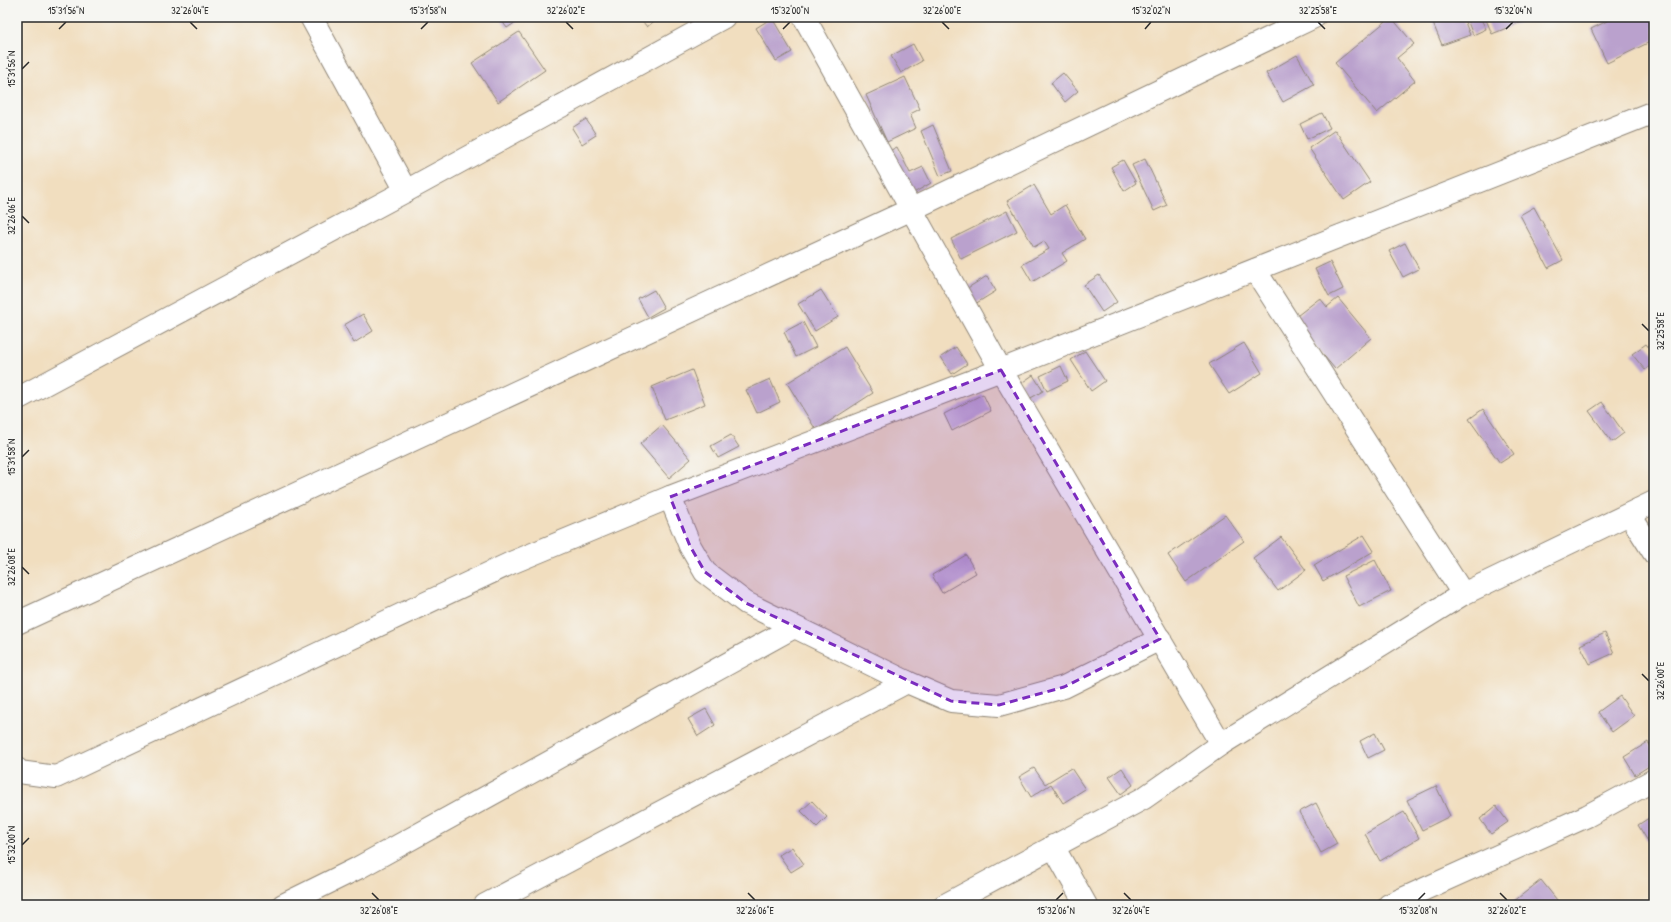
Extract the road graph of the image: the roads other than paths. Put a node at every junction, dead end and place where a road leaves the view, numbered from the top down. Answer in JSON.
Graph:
{"nodes":[{"id":1,"x":724,"y":17,"type":"edge"},
{"id":2,"x":804,"y":17,"type":"edge"},
{"id":3,"x":1314,"y":17,"type":"edge"},
{"id":4,"x":320,"y":20,"type":"edge"},
{"id":5,"x":1654,"y":112,"type":"edge"},
{"id":6,"x":406,"y":191,"type":"junction"},
{"id":7,"x":912,"y":209,"type":"junction"},
{"id":8,"x":1255,"y":270,"type":"junction"},
{"id":9,"x":1001,"y":370,"type":"junction"},
{"id":10,"x":17,"y":399,"type":"edge"},
{"id":11,"x":670,"y":497,"type":"junction"},
{"id":12,"x":1654,"y":502,"type":"edge"},
{"id":13,"x":1630,"y":515,"type":"junction"},
{"id":14,"x":1654,"y":553,"type":"edge"},
{"id":15,"x":1463,"y":594,"type":"junction"},
{"id":16,"x":17,"y":623,"type":"edge"},
{"id":17,"x":794,"y":627,"type":"junction"},
{"id":18,"x":1160,"y":640,"type":"junction"},
{"id":19,"x":907,"y":682,"type":"junction"},
{"id":20,"x":1221,"y":744,"type":"junction"},
{"id":21,"x":17,"y":769,"type":"edge"},
{"id":22,"x":1654,"y":780,"type":"edge"},
{"id":23,"x":1053,"y":846,"type":"junction"},
{"id":24,"x":282,"y":905,"type":"edge"},
{"id":25,"x":485,"y":905,"type":"edge"},
{"id":26,"x":945,"y":905,"type":"edge"},
{"id":27,"x":1086,"y":905,"type":"edge"},
{"id":28,"x":1389,"y":905,"type":"edge"}],
"edges":[{"from":1,"to":6,"type":"street"},
{"from":2,"to":7,"type":"street"},
{"from":3,"to":7,"type":"street"},
{"from":4,"to":6,"type":"street"},
{"from":5,"to":8,"type":"street"},
{"from":6,"to":10,"type":"street"},
{"from":7,"to":9,"type":"street"},
{"from":7,"to":16,"type":"street"},
{"from":8,"to":9,"type":"street"},
{"from":8,"to":15,"type":"street"},
{"from":9,"to":11,"type":"street"},
{"from":9,"to":18,"type":"street"},
{"from":11,"to":17,"type":"street"},
{"from":11,"to":21,"type":"street"},
{"from":12,"to":13,"type":"street"},
{"from":13,"to":14,"type":"street"},
{"from":13,"to":15,"type":"street"},
{"from":15,"to":20,"type":"street"},
{"from":17,"to":19,"type":"street"},
{"from":17,"to":24,"type":"street"},
{"from":18,"to":19,"type":"street"},
{"from":18,"to":20,"type":"street"},
{"from":19,"to":25,"type":"street"},
{"from":20,"to":23,"type":"street"},
{"from":22,"to":28,"type":"street"},
{"from":23,"to":26,"type":"street"},
{"from":23,"to":27,"type":"street"}]}
